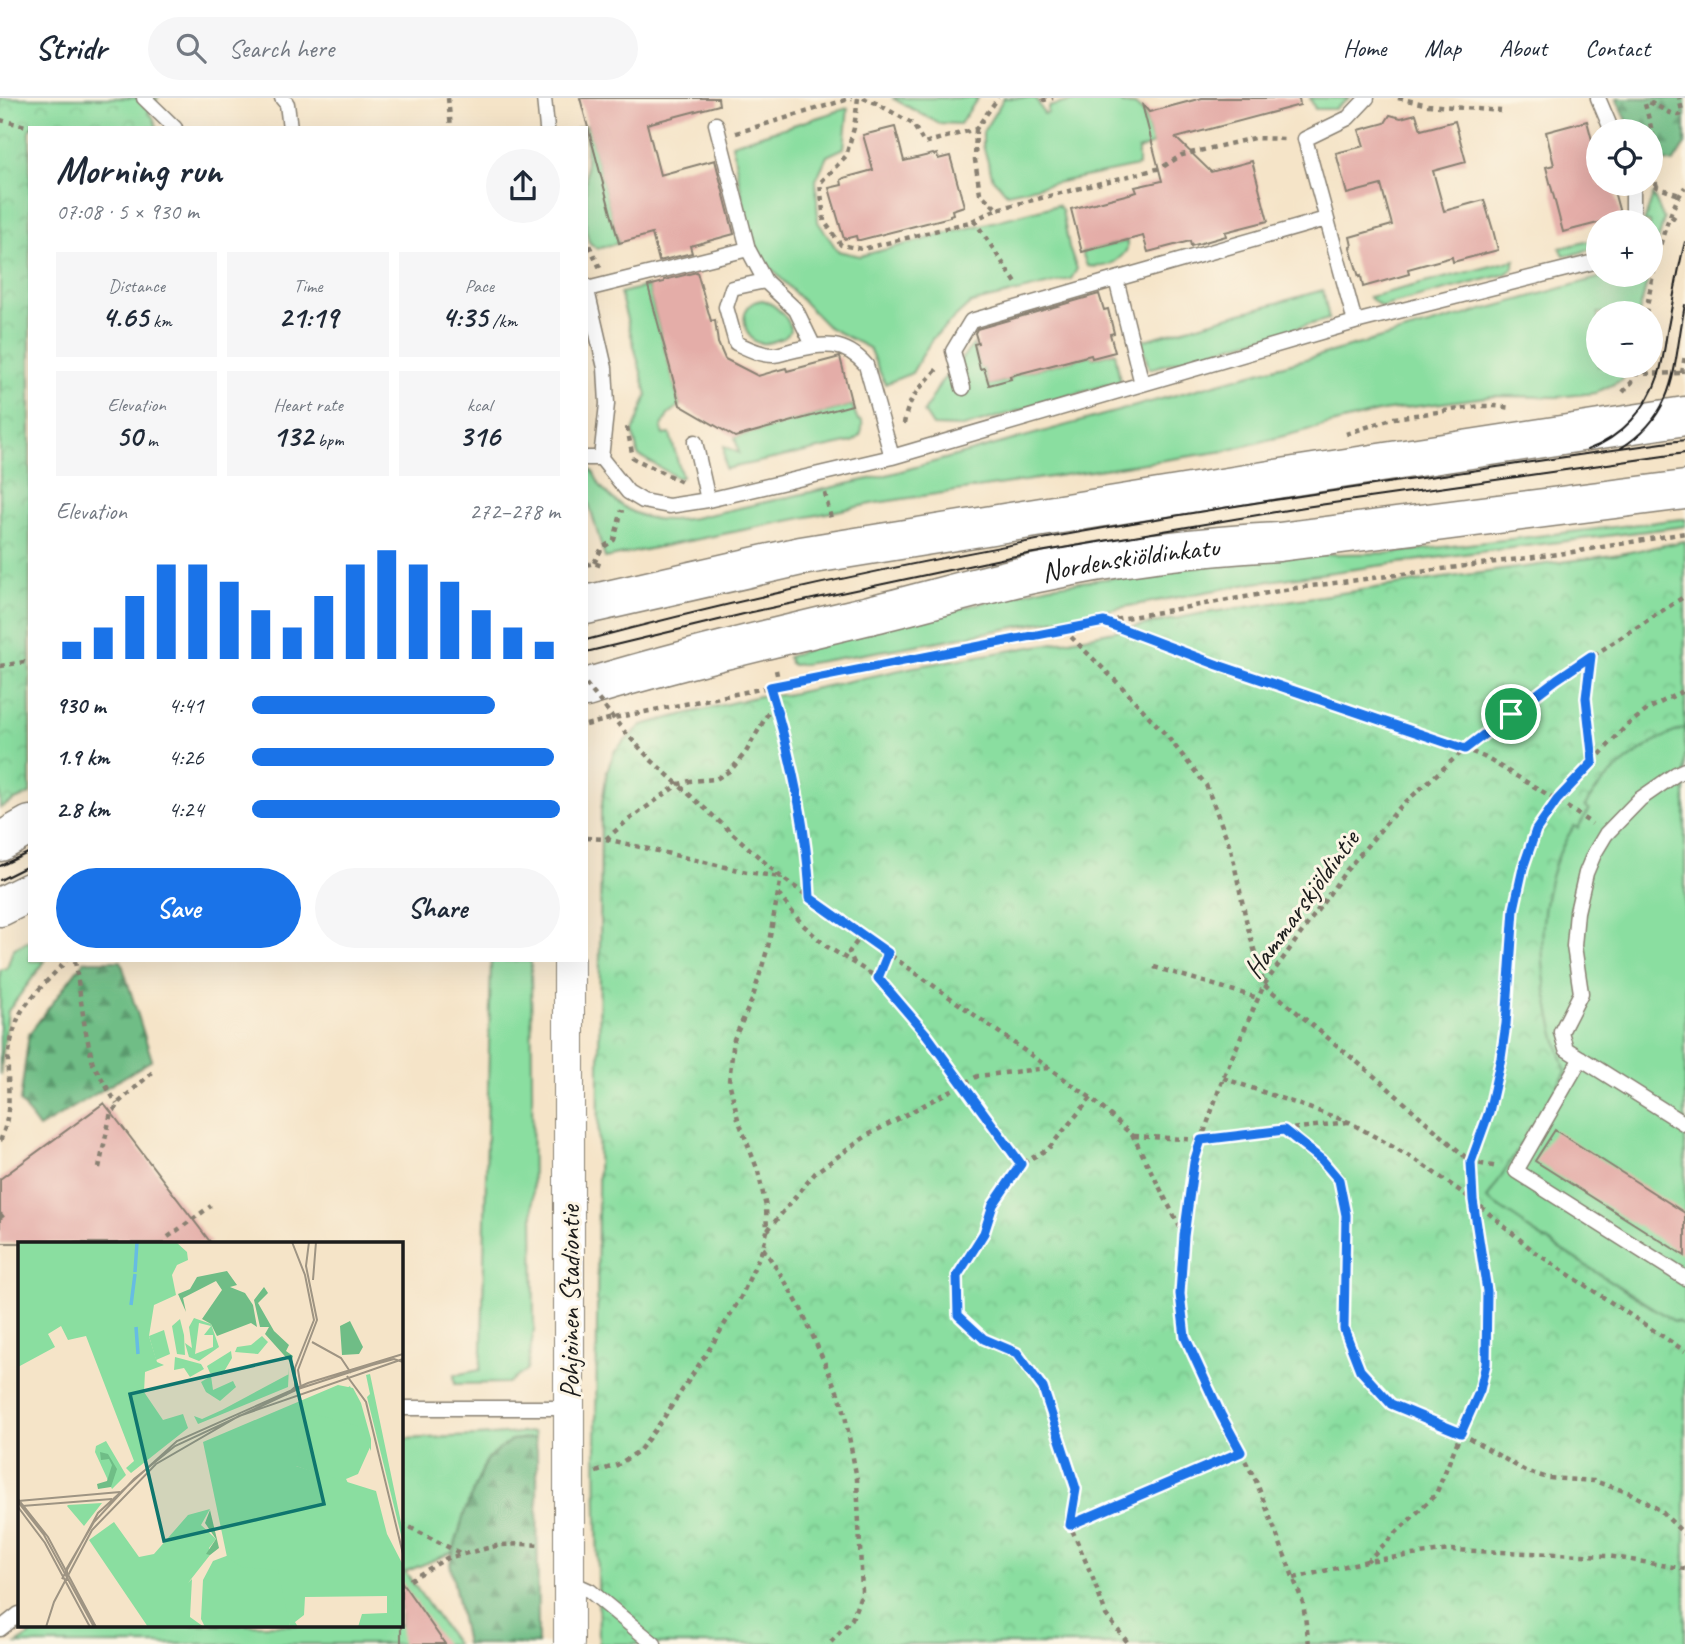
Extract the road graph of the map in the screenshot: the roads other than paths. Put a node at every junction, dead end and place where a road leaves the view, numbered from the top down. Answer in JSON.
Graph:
{"nodes":[{"id":1,"x":144,"y":98,"type":"edge"},
{"id":2,"x":282,"y":98,"type":"edge"},
{"id":3,"x":544,"y":98,"type":"edge"},
{"id":4,"x":1367,"y":98,"type":"edge"},
{"id":5,"x":1598,"y":98,"type":"edge"},
{"id":6,"x":1607,"y":119,"type":"edge"},
{"id":7,"x":173,"y":126,"type":"edge"},
{"id":8,"x":290,"y":126,"type":"edge"},
{"id":9,"x":547,"y":126,"type":"edge"},
{"id":10,"x":718,"y":131,"type":"road end"},
{"id":11,"x":1326,"y":219,"type":"junction"},
{"id":12,"x":748,"y":249,"type":"junction"},
{"id":13,"x":1586,"y":264,"type":"edge"},
{"id":14,"x":1116,"y":279,"type":"junction"},
{"id":15,"x":765,"y":281,"type":"junction"},
{"id":16,"x":588,"y":287,"type":"edge"},
{"id":17,"x":588,"y":292,"type":"edge"},
{"id":18,"x":1355,"y":323,"type":"junction"},
{"id":19,"x":813,"y":345,"type":"junction"},
{"id":20,"x":1142,"y":384,"type":"junction"},
{"id":21,"x":963,"y":388,"type":"dead end"},
{"id":22,"x":1685,"y":416,"type":"edge"},
{"id":23,"x":695,"y":442,"type":"dead end"},
{"id":24,"x":892,"y":457,"type":"junction"},
{"id":25,"x":594,"y":458,"type":"edge"},
{"id":26,"x":1685,"y":490,"type":"edge"},
{"id":27,"x":708,"y":500,"type":"junction"},
{"id":28,"x":601,"y":590,"type":"edge"},
{"id":29,"x":588,"y":685,"type":"edge"},
{"id":30,"x":1685,"y":770,"type":"edge"},
{"id":31,"x":28,"y":826,"type":"edge"},
{"id":32,"x":0,"y":842,"type":"edge"},
{"id":33,"x":28,"y":893,"type":"edge"},
{"id":34,"x":0,"y":907,"type":"edge"},
{"id":35,"x":569,"y":962,"type":"edge"},
{"id":36,"x":1580,"y":1058,"type":"junction"},
{"id":37,"x":1685,"y":1124,"type":"edge"},
{"id":38,"x":1685,"y":1278,"type":"edge"},
{"id":39,"x":402,"y":1408,"type":"edge"},
{"id":40,"x":569,"y":1408,"type":"junction"},
{"id":41,"x":568,"y":1581,"type":"junction"},
{"id":42,"x":18,"y":1615,"type":"edge"},
{"id":43,"x":0,"y":1629,"type":"edge"},
{"id":44,"x":569,"y":1644,"type":"edge"},
{"id":45,"x":654,"y":1644,"type":"edge"}],
"edges":[{"from":1,"to":7,"type":"lane"},
{"from":2,"to":8,"type":"lane"},
{"from":3,"to":9,"type":"lane"},
{"from":4,"to":11,"type":"lane"},
{"from":5,"to":6,"type":"lane"},
{"from":10,"to":12,"type":"lane"},
{"from":11,"to":14,"type":"lane"},
{"from":11,"to":18,"type":"lane"},
{"from":12,"to":15,"type":"lane"},
{"from":12,"to":16,"type":"lane"},
{"from":13,"to":18,"type":"lane"},
{"from":14,"to":20,"type":"lane"},
{"from":14,"to":21,"type":"lane"},
{"from":15,"to":19,"type":"lane"},
{"from":15,"to":19,"type":"lane"},
{"from":17,"to":25,"type":"lane"},
{"from":18,"to":20,"type":"lane"},
{"from":19,"to":24,"type":"lane"},
{"from":20,"to":24,"type":"lane"},
{"from":22,"to":28,"type":"main road","name":"Nordenskiöldinkatu"},
{"from":23,"to":27,"type":"lane"},
{"from":24,"to":27,"type":"lane"},
{"from":25,"to":27,"type":"lane"},
{"from":26,"to":29,"type":"main road","name":"Nordenskiöldinkatu"},
{"from":30,"to":36,"type":"lane"},
{"from":31,"to":32,"type":"main road"},
{"from":33,"to":34,"type":"main road"},
{"from":35,"to":40,"type":"street","name":"Pohjoinen Stadiontie"},
{"from":36,"to":37,"type":"lane"},
{"from":36,"to":38,"type":"lane"},
{"from":39,"to":40,"type":"lane"},
{"from":40,"to":41,"type":"street","name":"Pohjoinen Stadiontie"},
{"from":41,"to":44,"type":"street","name":"Pohjoinen Stadiontie"},
{"from":41,"to":45,"type":"lane"},
{"from":42,"to":43,"type":"lane"}]}
